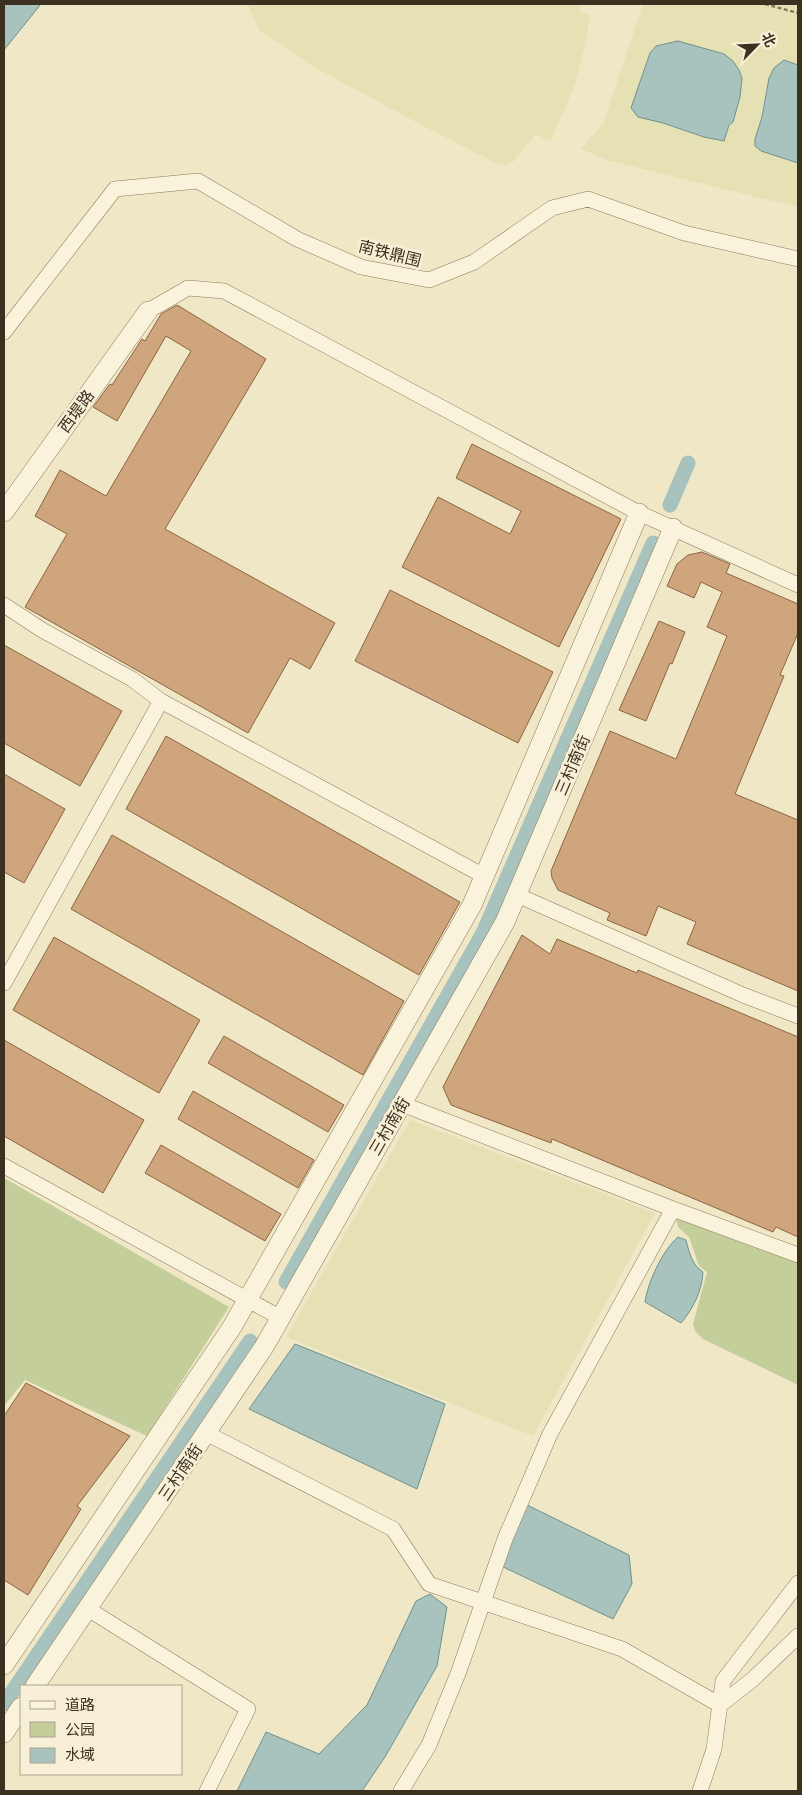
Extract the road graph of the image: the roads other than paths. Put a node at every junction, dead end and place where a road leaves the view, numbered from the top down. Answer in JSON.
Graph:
{"nodes":[{"id":1,"x":798,"y":259,"type":"edge"},
{"id":2,"x":148,"y":311,"type":"joint"},
{"id":3,"x":4,"y":332,"type":"edge"},
{"id":4,"x":4,"y":512,"type":"edge"},
{"id":5,"x":639,"y":513,"type":"junction"},
{"id":6,"x":673,"y":528,"type":"junction"},
{"id":7,"x":798,"y":585,"type":"edge"},
{"id":8,"x":4,"y":605,"type":"edge"},
{"id":9,"x":161,"y":701,"type":"junction"},
{"id":10,"x":484,"y":876,"type":"junction"},
{"id":11,"x":517,"y":896,"type":"junction"},
{"id":12,"x":4,"y":983,"type":"edge"},
{"id":13,"x":798,"y":1016,"type":"edge"},
{"id":14,"x":402,"y":1104,"type":"junction"},
{"id":15,"x":4,"y":1166,"type":"edge"},
{"id":16,"x":673,"y":1209,"type":"junction"},
{"id":17,"x":798,"y":1255,"type":"edge"},
{"id":18,"x":248,"y":1299,"type":"junction"},
{"id":19,"x":281,"y":1318,"type":"junction"},
{"id":20,"x":206,"y":1433,"type":"junction"},
{"id":21,"x":798,"y":1583,"type":"edge"},
{"id":22,"x":481,"y":1603,"type":"junction"},
{"id":23,"x":88,"y":1608,"type":"junction"},
{"id":24,"x":798,"y":1636,"type":"edge"},
{"id":25,"x":4,"y":1665,"type":"edge"},
{"id":26,"x":37,"y":1685,"type":"edge"},
{"id":27,"x":720,"y":1705,"type":"junction"},
{"id":28,"x":20,"y":1709,"type":"edge"},
{"id":29,"x":4,"y":1733,"type":"edge"},
{"id":30,"x":207,"y":1791,"type":"edge"},
{"id":31,"x":401,"y":1791,"type":"edge"},
{"id":32,"x":700,"y":1791,"type":"edge"}],
"edges":[{"from":1,"to":3,"type":"street","name":"南铁鼎围"},
{"from":2,"to":4,"type":"street","name":"西堤路"},
{"from":2,"to":5,"type":"street"},
{"from":5,"to":6,"type":"street"},
{"from":5,"to":10,"type":"street"},
{"from":6,"to":7,"type":"street"},
{"from":6,"to":11,"type":"street","name":"三村南街"},
{"from":8,"to":9,"type":"street"},
{"from":9,"to":10,"type":"street"},
{"from":9,"to":12,"type":"street"},
{"from":10,"to":18,"type":"street"},
{"from":11,"to":13,"type":"street"},
{"from":11,"to":14,"type":"street","name":"三村南街"},
{"from":14,"to":16,"type":"street"},
{"from":14,"to":19,"type":"street","name":"三村南街"},
{"from":15,"to":18,"type":"street"},
{"from":16,"to":17,"type":"street"},
{"from":16,"to":22,"type":"street"},
{"from":18,"to":19,"type":"street"},
{"from":18,"to":25,"type":"street"},
{"from":19,"to":20,"type":"street","name":"三村南街"},
{"from":20,"to":22,"type":"street"},
{"from":20,"to":23,"type":"street","name":"三村南街"},
{"from":21,"to":27,"type":"street"},
{"from":22,"to":27,"type":"street"},
{"from":22,"to":31,"type":"street"},
{"from":23,"to":26,"type":"street","name":"三村南街"},
{"from":23,"to":30,"type":"street"},
{"from":24,"to":27,"type":"street"},
{"from":27,"to":32,"type":"street"},
{"from":28,"to":29,"type":"street"}]}
